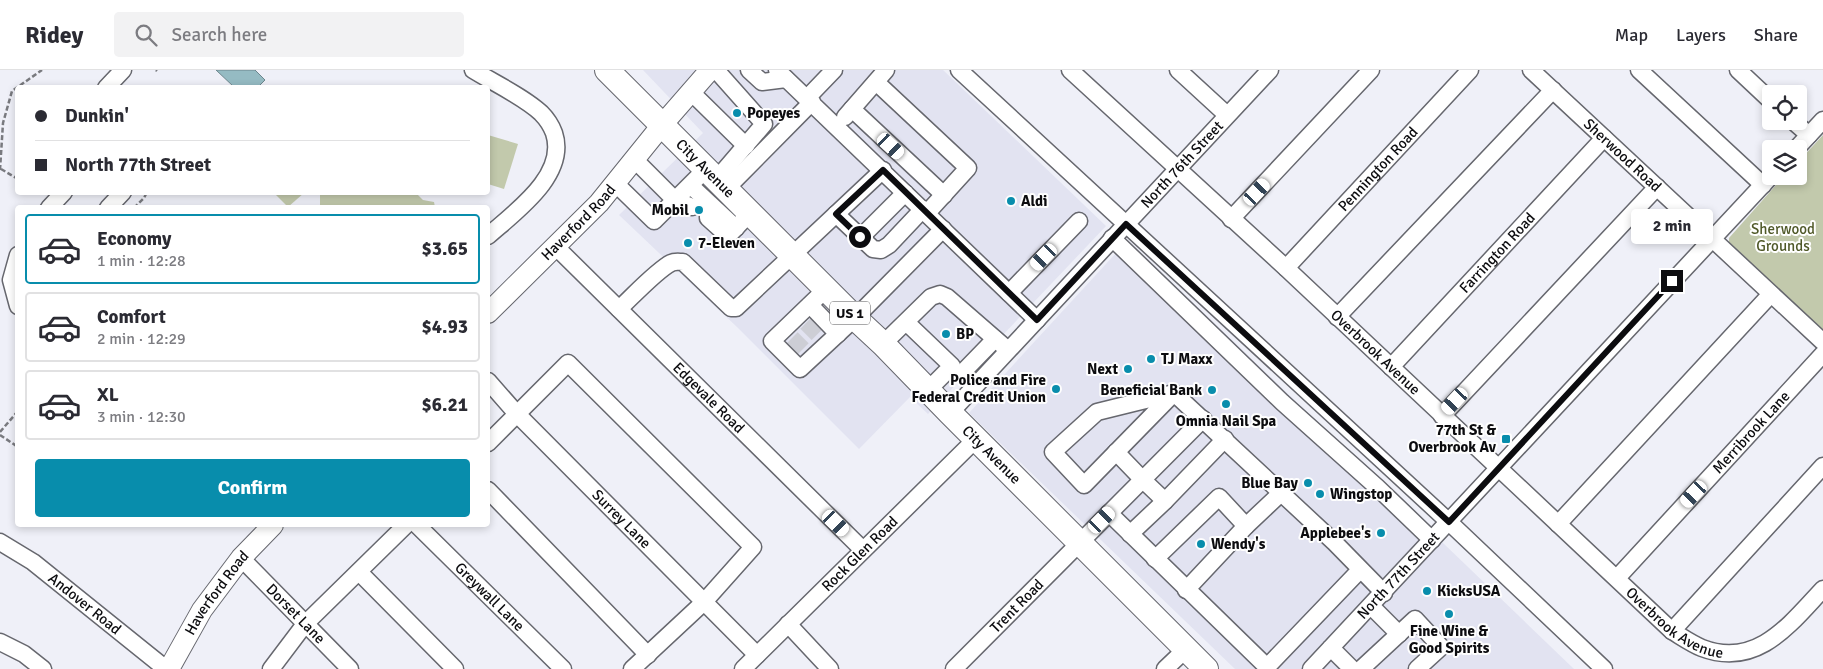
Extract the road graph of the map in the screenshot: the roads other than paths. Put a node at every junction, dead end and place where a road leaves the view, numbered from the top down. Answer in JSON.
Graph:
{"nodes":[{"id":1,"x":124,"y":70,"type":"edge"},
{"id":2,"x":473,"y":70,"type":"edge"},
{"id":3,"x":607,"y":70,"type":"edge"},
{"id":4,"x":710,"y":70,"type":"edge"},
{"id":5,"x":716,"y":70,"type":"edge"},
{"id":6,"x":749,"y":70,"type":"edge"},
{"id":7,"x":834,"y":70,"type":"edge"},
{"id":8,"x":960,"y":70,"type":"edge"},
{"id":9,"x":1070,"y":70,"type":"edge"},
{"id":10,"x":1178,"y":70,"type":"edge"},
{"id":11,"x":1270,"y":70,"type":"edge"},
{"id":12,"x":1371,"y":70,"type":"edge"},
{"id":13,"x":1470,"y":70,"type":"edge"},
{"id":14,"x":1531,"y":70,"type":"edge"},
{"id":15,"x":1639,"y":70,"type":"edge"},
{"id":16,"x":1738,"y":70,"type":"edge"},
{"id":17,"x":782,"y":74,"type":"edge"},
{"id":18,"x":881,"y":76,"type":"edge"},
{"id":19,"x":109,"y":85,"type":"edge"},
{"id":20,"x":1553,"y":90,"type":"junction"},
{"id":21,"x":690,"y":91,"type":"junction"},
{"id":22,"x":1762,"y":93,"type":"edge"},
{"id":23,"x":810,"y":100,"type":"junction"},
{"id":24,"x":852,"y":109,"type":"junction"},
{"id":25,"x":1228,"y":115,"type":"junction"},
{"id":26,"x":1823,"y":120,"type":"edge"},
{"id":27,"x":662,"y":124,"type":"junction"},
{"id":28,"x":836,"y":126,"type":"junction"},
{"id":29,"x":1803,"y":130,"type":"edge"},
{"id":30,"x":1808,"y":135,"type":"junction"},
{"id":31,"x":1604,"y":138,"type":"junction"},
{"id":32,"x":1804,"y":140,"type":"edge"},
{"id":33,"x":746,"y":146,"type":"junction"},
{"id":34,"x":634,"y":159,"type":"junction"},
{"id":35,"x":1177,"y":169,"type":"junction"},
{"id":36,"x":883,"y":170,"type":"junction"},
{"id":37,"x":1762,"y":177,"type":"edge"},
{"id":38,"x":615,"y":183,"type":"junction"},
{"id":39,"x":1763,"y":185,"type":"edge"},
{"id":40,"x":1657,"y":187,"type":"junction"},
{"id":41,"x":905,"y":193,"type":"junction"},
{"id":42,"x":61,"y":195,"type":"edge"},
{"id":43,"x":120,"y":195,"type":"edge"},
{"id":44,"x":944,"y":195,"type":"junction"},
{"id":45,"x":701,"y":197,"type":"junction"},
{"id":46,"x":52,"y":205,"type":"edge"},
{"id":47,"x":111,"y":205,"type":"edge"},
{"id":48,"x":925,"y":211,"type":"junction"},
{"id":49,"x":836,"y":214,"type":"junction"},
{"id":50,"x":743,"y":220,"type":"junction"},
{"id":51,"x":1232,"y":220,"type":"junction"},
{"id":52,"x":1079,"y":221,"type":"dead end"},
{"id":53,"x":1126,"y":224,"type":"junction"},
{"id":54,"x":943,"y":229,"type":"junction"},
{"id":55,"x":868,"y":230,"type":"dead end"},
{"id":56,"x":490,"y":234,"type":"edge"},
{"id":57,"x":1112,"y":238,"type":"junction"},
{"id":58,"x":1712,"y":238,"type":"junction"},
{"id":59,"x":556,"y":246,"type":"junction"},
{"id":60,"x":792,"y":255,"type":"junction"},
{"id":61,"x":15,"y":266,"type":"edge"},
{"id":62,"x":1286,"y":268,"type":"junction"},
{"id":63,"x":1009,"y":293,"type":"junction"},
{"id":64,"x":1771,"y":294,"type":"junction"},
{"id":65,"x":15,"y":295,"type":"edge"},
{"id":66,"x":810,"y":308,"type":"junction"},
{"id":67,"x":619,"y":309,"type":"junction"},
{"id":68,"x":490,"y":311,"type":"edge"},
{"id":69,"x":855,"y":318,"type":"junction"},
{"id":70,"x":1337,"y":318,"type":"junction"},
{"id":71,"x":1037,"y":320,"type":"junction"},
{"id":72,"x":906,"y":322,"type":"junction"},
{"id":73,"x":827,"y":338,"type":"junction"},
{"id":74,"x":995,"y":339,"type":"junction"},
{"id":75,"x":1823,"y":342,"type":"edge"},
{"id":76,"x":884,"y":344,"type":"junction"},
{"id":77,"x":1008,"y":350,"type":"junction"},
{"id":78,"x":1823,"y":354,"type":"edge"},
{"id":79,"x":1391,"y":367,"type":"junction"},
{"id":80,"x":956,"y":370,"type":"junction"},
{"id":81,"x":490,"y":383,"type":"edge"},
{"id":82,"x":974,"y":386,"type":"junction"},
{"id":83,"x":928,"y":390,"type":"junction"},
{"id":84,"x":1174,"y":393,"type":"junction"},
{"id":85,"x":950,"y":413,"type":"junction"},
{"id":86,"x":517,"y":414,"type":"junction"},
{"id":87,"x":1442,"y":416,"type":"junction"},
{"id":88,"x":1203,"y":419,"type":"junction"},
{"id":89,"x":976,"y":439,"type":"junction"},
{"id":90,"x":1225,"y":439,"type":"junction"},
{"id":91,"x":490,"y":441,"type":"edge"},
{"id":92,"x":1116,"y":452,"type":"junction"},
{"id":93,"x":1823,"y":466,"type":"edge"},
{"id":94,"x":1499,"y":468,"type":"junction"},
{"id":95,"x":1142,"y":480,"type":"junction"},
{"id":96,"x":490,"y":492,"type":"edge"},
{"id":97,"x":1281,"y":493,"type":"junction"},
{"id":98,"x":1165,"y":501,"type":"junction"},
{"id":99,"x":1109,"y":513,"type":"junction"},
{"id":100,"x":1449,"y":522,"type":"junction"},
{"id":101,"x":1558,"y":524,"type":"junction"},
{"id":102,"x":1246,"y":526,"type":"junction"},
{"id":103,"x":271,"y":527,"type":"edge"},
{"id":104,"x":404,"y":527,"type":"edge"},
{"id":105,"x":420,"y":527,"type":"edge"},
{"id":106,"x":1130,"y":534,"type":"junction"},
{"id":107,"x":1432,"y":540,"type":"junction"},
{"id":108,"x":0,"y":542,"type":"edge"},
{"id":109,"x":1080,"y":542,"type":"junction"},
{"id":110,"x":863,"y":550,"type":"junction"},
{"id":111,"x":241,"y":558,"type":"junction"},
{"id":112,"x":1155,"y":559,"type":"junction"},
{"id":113,"x":1360,"y":570,"type":"junction"},
{"id":114,"x":359,"y":572,"type":"junction"},
{"id":115,"x":1617,"y":578,"type":"junction"},
{"id":116,"x":1823,"y":589,"type":"edge"},
{"id":117,"x":1186,"y":590,"type":"junction"},
{"id":118,"x":1384,"y":593,"type":"junction"},
{"id":119,"x":704,"y":602,"type":"junction"},
{"id":120,"x":1371,"y":606,"type":"junction"},
{"id":121,"x":305,"y":624,"type":"junction"},
{"id":122,"x":788,"y":624,"type":"junction"},
{"id":123,"x":1672,"y":631,"type":"junction"},
{"id":124,"x":1399,"y":634,"type":"junction"},
{"id":125,"x":0,"y":642,"type":"edge"},
{"id":126,"x":1186,"y":648,"type":"junction"},
{"id":127,"x":1331,"y":648,"type":"junction"},
{"id":128,"x":648,"y":655,"type":"junction"},
{"id":129,"x":758,"y":655,"type":"junction"},
{"id":130,"x":43,"y":669,"type":"edge"},
{"id":131,"x":167,"y":669,"type":"edge"},
{"id":132,"x":271,"y":669,"type":"edge"},
{"id":133,"x":350,"y":669,"type":"edge"},
{"id":134,"x":455,"y":669,"type":"edge"},
{"id":135,"x":563,"y":669,"type":"edge"},
{"id":136,"x":632,"y":669,"type":"edge"},
{"id":137,"x":743,"y":669,"type":"edge"},
{"id":138,"x":830,"y":669,"type":"edge"},
{"id":139,"x":954,"y":669,"type":"edge"},
{"id":140,"x":1165,"y":669,"type":"edge"},
{"id":141,"x":1206,"y":669,"type":"edge"},
{"id":142,"x":1311,"y":669,"type":"edge"},
{"id":143,"x":1352,"y":669,"type":"edge"},
{"id":144,"x":1361,"y":669,"type":"edge"},
{"id":145,"x":1417,"y":669,"type":"edge"},
{"id":146,"x":1604,"y":669,"type":"edge"}],
"edges":[{"from":1,"to":19,"type":"street"},
{"from":2,"to":56,"type":"street"},
{"from":3,"to":27,"type":"highway","name":"City Avenue","number":"US 1"},
{"from":4,"to":21,"type":"main road","name":"Haverford Road"},
{"from":5,"to":33,"type":"street"},
{"from":6,"to":17,"type":"street"},
{"from":7,"to":23,"type":"street"},
{"from":8,"to":53,"type":"street"},
{"from":9,"to":35,"type":"street","name":"Overbrook Avenue"},
{"from":10,"to":25,"type":"street"},
{"from":11,"to":25,"type":"street","name":"North 76th Street"},
{"from":12,"to":51,"type":"street"},
{"from":13,"to":62,"type":"street","name":"Pennington Road"},
{"from":14,"to":20,"type":"street","name":"Sherwood Road"},
{"from":15,"to":37,"type":"street"},
{"from":16,"to":22,"type":"street"},
{"from":17,"to":23,"type":"street"},
{"from":18,"to":24,"type":"street"},
{"from":18,"to":44,"type":"street"},
{"from":20,"to":31,"type":"street","name":"Sherwood Road"},
{"from":20,"to":70,"type":"street"},
{"from":21,"to":27,"type":"main road","name":"Haverford Road"},
{"from":21,"to":33,"type":"street"},
{"from":23,"to":28,"type":"street"},
{"from":23,"to":45,"type":"street"},
{"from":24,"to":28,"type":"street"},
{"from":24,"to":44,"type":"street"},
{"from":25,"to":35,"type":"street","name":"North 76th Street"},
{"from":26,"to":30,"type":"street"},
{"from":27,"to":34,"type":"main road","name":"Haverford Road"},
{"from":27,"to":45,"type":"highway","name":"City Avenue","number":"US 1"},
{"from":28,"to":36,"type":"street"},
{"from":29,"to":30,"type":"street"},
{"from":30,"to":32,"type":"street"},
{"from":31,"to":40,"type":"street","name":"Sherwood Road"},
{"from":31,"to":79,"type":"street","name":"Farrington Road"},
{"from":33,"to":45,"type":"street"},
{"from":34,"to":38,"type":"main road","name":"Haverford Road"},
{"from":34,"to":45,"type":"street"},
{"from":35,"to":51,"type":"street","name":"Overbrook Avenue"},
{"from":35,"to":53,"type":"street","name":"North 76th Street"},
{"from":36,"to":41,"type":"street"},
{"from":36,"to":49,"type":"street"},
{"from":38,"to":45,"type":"street"},
{"from":38,"to":59,"type":"main road","name":"Haverford Road"},
{"from":39,"to":58,"type":"street","name":"North 77th Street"},
{"from":40,"to":58,"type":"street","name":"Sherwood Road"},
{"from":40,"to":87,"type":"street"},
{"from":41,"to":48,"type":"street"},
{"from":41,"to":55,"type":"street"},
{"from":42,"to":46,"type":"street"},
{"from":43,"to":47,"type":"street"},
{"from":44,"to":48,"type":"street"},
{"from":45,"to":50,"type":"highway","name":"City Avenue","number":"US 1"},
{"from":45,"to":50,"type":"street"},
{"from":45,"to":50,"type":"street"},
{"from":48,"to":49,"type":"street"},
{"from":48,"to":54,"type":"street"},
{"from":49,"to":60,"type":"street"},
{"from":50,"to":60,"type":"highway","name":"City Avenue","number":"US 1"},
{"from":51,"to":62,"type":"street","name":"Overbrook Avenue"},
{"from":52,"to":63,"type":"street"},
{"from":53,"to":57,"type":"street","name":"North 76th Street"},
{"from":53,"to":100,"type":"street"},
{"from":54,"to":63,"type":"street"},
{"from":54,"to":69,"type":"street"},
{"from":57,"to":71,"type":"street","name":"North 76th Street"},
{"from":57,"to":107,"type":"street"},
{"from":58,"to":64,"type":"street","name":"Sherwood Road"},
{"from":58,"to":94,"type":"street","name":"North 77th Street"},
{"from":59,"to":67,"type":"street","name":"Edgevale Road"},
{"from":59,"to":68,"type":"main road","name":"Haverford Road"},
{"from":60,"to":66,"type":"highway","name":"City Avenue","number":"US 1"},
{"from":60,"to":67,"type":"street"},
{"from":61,"to":65,"type":"street"},
{"from":62,"to":70,"type":"street","name":"Overbrook Avenue"},
{"from":63,"to":71,"type":"street"},
{"from":64,"to":75,"type":"street","name":"Sherwood Road"},
{"from":64,"to":101,"type":"street"},
{"from":66,"to":69,"type":"highway","name":"City Avenue","number":"US 1"},
{"from":66,"to":73,"type":"street"},
{"from":66,"to":73,"type":"street"},
{"from":67,"to":110,"type":"street","name":"Edgevale Road"},
{"from":69,"to":73,"type":"street"},
{"from":69,"to":76,"type":"highway","name":"City Avenue","number":"US 1"},
{"from":70,"to":79,"type":"street","name":"Overbrook Avenue"},
{"from":71,"to":77,"type":"street","name":"North 76th Street"},
{"from":72,"to":74,"type":"street"},
{"from":72,"to":76,"type":"street"},
{"from":72,"to":80,"type":"street"},
{"from":74,"to":77,"type":"street"},
{"from":74,"to":80,"type":"street"},
{"from":76,"to":83,"type":"highway","name":"City Avenue","number":"US 1"},
{"from":77,"to":82,"type":"street","name":"North 76th Street"},
{"from":78,"to":115,"type":"street","name":"Merribrook Lane"},
{"from":79,"to":87,"type":"street","name":"Overbrook Avenue"},
{"from":80,"to":82,"type":"street"},
{"from":80,"to":83,"type":"street"},
{"from":81,"to":86,"type":"street","name":"Surrey Lane"},
{"from":82,"to":85,"type":"street","name":"North 76th Street"},
{"from":83,"to":85,"type":"highway","name":"City Avenue","number":"US 1"},
{"from":84,"to":88,"type":"street"},
{"from":84,"to":92,"type":"street"},
{"from":84,"to":92,"type":"street"},
{"from":85,"to":89,"type":"highway","name":"City Avenue","number":"US 1"},
{"from":86,"to":91,"type":"street"},
{"from":86,"to":119,"type":"street","name":"Surrey Lane"},
{"from":86,"to":119,"type":"street"},
{"from":87,"to":94,"type":"street","name":"Overbrook Avenue"},
{"from":88,"to":90,"type":"street"},
{"from":88,"to":95,"type":"street","name":"Trent Road"},
{"from":89,"to":109,"type":"highway","name":"City Avenue","number":"US 1"},
{"from":89,"to":110,"type":"street","name":"Rock Glen Road"},
{"from":90,"to":97,"type":"street"},
{"from":90,"to":98,"type":"street"},
{"from":92,"to":95,"type":"street"},
{"from":93,"to":123,"type":"street"},
{"from":94,"to":100,"type":"street","name":"North 77th Street"},
{"from":94,"to":101,"type":"street","name":"Overbrook Avenue"},
{"from":95,"to":98,"type":"street"},
{"from":95,"to":99,"type":"street","name":"Trent Road"},
{"from":96,"to":128,"type":"street"},
{"from":97,"to":102,"type":"street"},
{"from":97,"to":113,"type":"street"},
{"from":98,"to":106,"type":"street"},
{"from":99,"to":106,"type":"street"},
{"from":99,"to":109,"type":"street","name":"Trent Road"},
{"from":100,"to":107,"type":"street","name":"North 77th Street"},
{"from":100,"to":146,"type":"street"},
{"from":101,"to":115,"type":"street","name":"Overbrook Avenue"},
{"from":102,"to":112,"type":"street"},
{"from":102,"to":117,"type":"street"},
{"from":103,"to":111,"type":"main road","name":"Haverford Road"},
{"from":104,"to":114,"type":"street"},
{"from":105,"to":135,"type":"street","name":"Greywall Lane"},
{"from":106,"to":112,"type":"street"},
{"from":107,"to":118,"type":"street","name":"North 77th Street"},
{"from":108,"to":131,"type":"street","name":"Andover Road"},
{"from":109,"to":126,"type":"highway","name":"City Avenue","number":"US 1"},
{"from":109,"to":139,"type":"street","name":"Trent Road"},
{"from":110,"to":122,"type":"street","name":"Rock Glen Road"},
{"from":111,"to":121,"type":"street","name":"Dorset Lane"},
{"from":111,"to":131,"type":"main road","name":"Haverford Road"},
{"from":112,"to":117,"type":"street"},
{"from":113,"to":117,"type":"street"},
{"from":113,"to":118,"type":"street"},
{"from":114,"to":121,"type":"street"},
{"from":114,"to":134,"type":"street"},
{"from":115,"to":123,"type":"street","name":"Overbrook Avenue"},
{"from":116,"to":123,"type":"street","name":"Overbrook Avenue"},
{"from":118,"to":120,"type":"street","name":"North 77th Street"},
{"from":119,"to":128,"type":"street"},
{"from":119,"to":129,"type":"street","name":"Surrey Lane"},
{"from":120,"to":124,"type":"street"},
{"from":120,"to":127,"type":"street","name":"North 77th Street"},
{"from":121,"to":132,"type":"street"},
{"from":121,"to":133,"type":"street","name":"Dorset Lane"},
{"from":122,"to":129,"type":"street","name":"Rock Glen Road"},
{"from":122,"to":138,"type":"street"},
{"from":124,"to":144,"type":"street"},
{"from":124,"to":145,"type":"street"},
{"from":125,"to":130,"type":"street"},
{"from":126,"to":140,"type":"street"},
{"from":126,"to":141,"type":"highway","name":"City Avenue","number":"US 1"},
{"from":127,"to":142,"type":"street","name":"North 77th Street"},
{"from":127,"to":143,"type":"street"},
{"from":128,"to":136,"type":"street"},
{"from":129,"to":137,"type":"street","name":"Rock Glen Road"}]}
